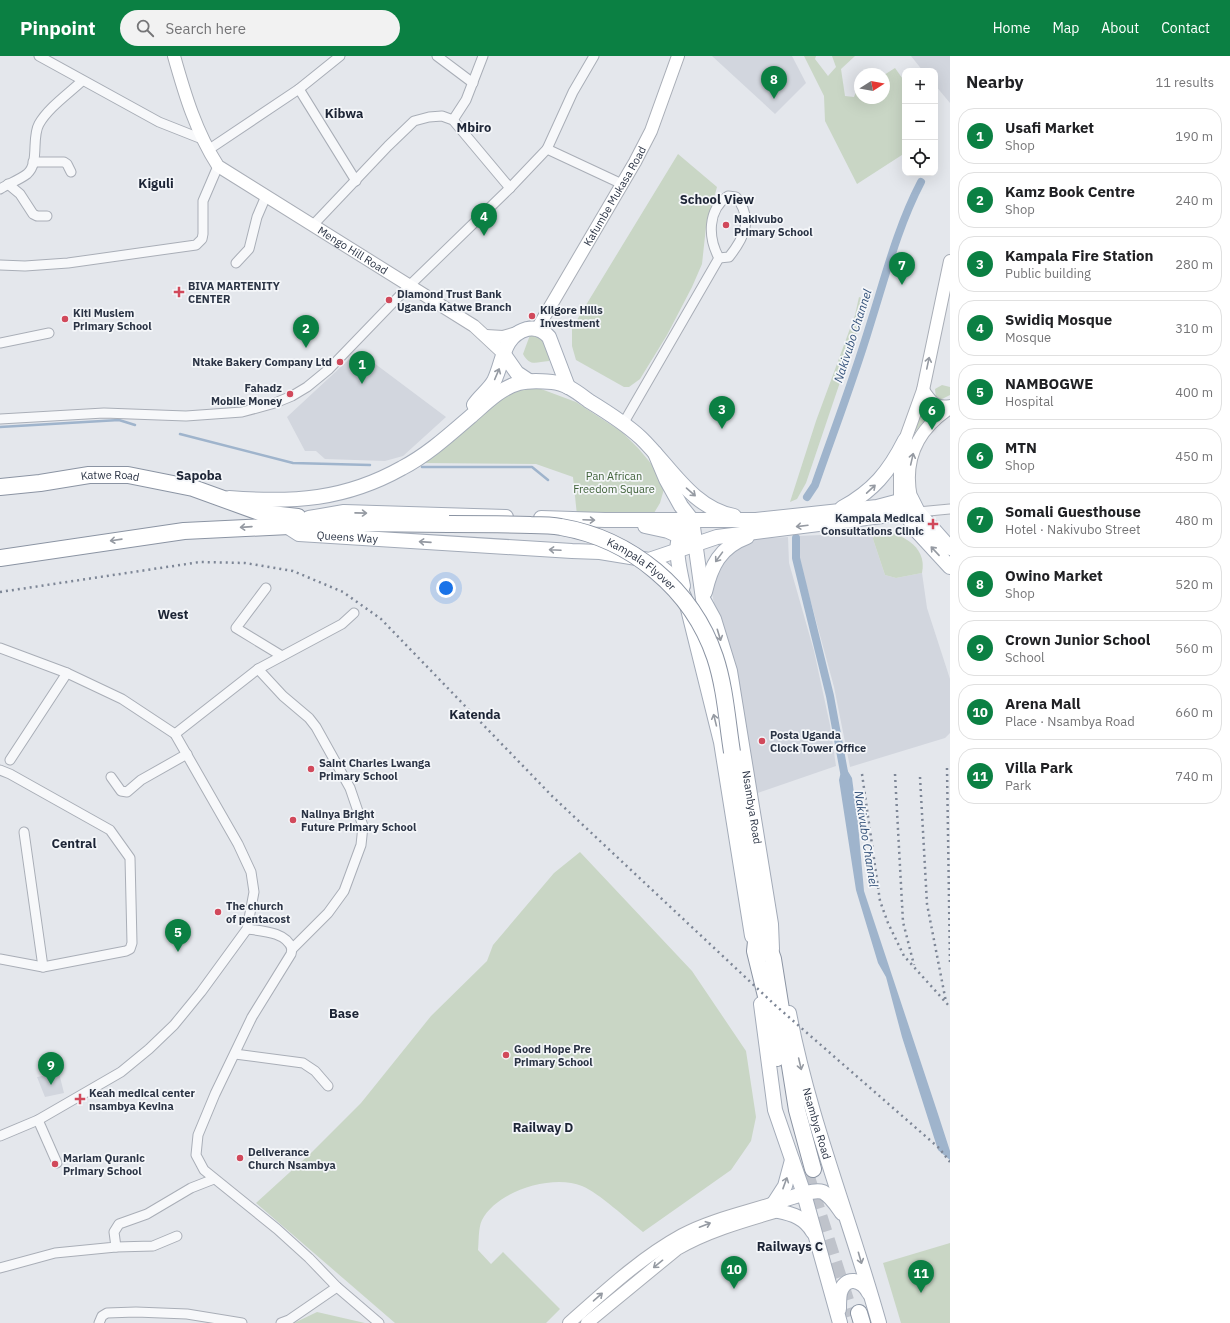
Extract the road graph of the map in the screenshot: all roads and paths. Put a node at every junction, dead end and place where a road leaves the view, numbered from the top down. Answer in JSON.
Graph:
{"nodes":[{"id":1,"x":39,"y":56,"type":"edge"},
{"id":2,"x":340,"y":56,"type":"edge"},
{"id":3,"x":437,"y":56,"type":"edge"},
{"id":4,"x":483,"y":56,"type":"edge"},
{"id":5,"x":594,"y":56,"type":"edge"},
{"id":6,"x":678,"y":56,"type":"edge"},
{"id":7,"x":176,"y":57,"type":"edge"},
{"id":8,"x":82,"y":82,"type":"junction"},
{"id":9,"x":473,"y":83,"type":"junction"},
{"id":10,"x":299,"y":89,"type":"junction"},
{"id":11,"x":453,"y":120,"type":"junction"},
{"id":12,"x":202,"y":139,"type":"junction"},
{"id":13,"x":547,"y":149,"type":"junction"},
{"id":14,"x":208,"y":150,"type":"junction"},
{"id":15,"x":33,"y":162,"type":"junction"},
{"id":16,"x":218,"y":166,"type":"junction"},
{"id":17,"x":71,"y":172,"type":"dead end"},
{"id":18,"x":356,"y":181,"type":"junction"},
{"id":19,"x":8,"y":184,"type":"junction"},
{"id":20,"x":622,"y":184,"type":"junction"},
{"id":21,"x":510,"y":188,"type":"junction"},
{"id":22,"x":0,"y":189,"type":"edge"},
{"id":23,"x":266,"y":196,"type":"junction"},
{"id":24,"x":47,"y":216,"type":"dead end"},
{"id":25,"x":314,"y":224,"type":"junction"},
{"id":26,"x":719,"y":258,"type":"junction"},
{"id":27,"x":950,"y":261,"type":"edge"},
{"id":28,"x":236,"y":263,"type":"dead end"},
{"id":29,"x":0,"y":265,"type":"edge"},
{"id":30,"x":410,"y":285,"type":"junction"},
{"id":31,"x":537,"y":329,"type":"junction"},
{"id":32,"x":522,"y":331,"type":"junction"},
{"id":33,"x":49,"y":334,"type":"dead end"},
{"id":34,"x":486,"y":336,"type":"junction"},
{"id":35,"x":0,"y":343,"type":"edge"},
{"id":36,"x":503,"y":353,"type":"junction"},
{"id":37,"x":529,"y":381,"type":"junction"},
{"id":38,"x":568,"y":387,"type":"junction"},
{"id":39,"x":923,"y":390,"type":"junction"},
{"id":40,"x":950,"y":407,"type":"edge"},
{"id":41,"x":0,"y":419,"type":"edge"},
{"id":42,"x":623,"y":424,"type":"junction"},
{"id":43,"x":458,"y":428,"type":"junction"},
{"id":44,"x":905,"y":440,"type":"junction"},
{"id":45,"x":655,"y":453,"type":"junction"},
{"id":46,"x":0,"y":487,"type":"edge"},
{"id":47,"x":218,"y":497,"type":"junction"},
{"id":48,"x":910,"y":506,"type":"junction"},
{"id":49,"x":950,"y":509,"type":"edge"},
{"id":50,"x":838,"y":510,"type":"junction"},
{"id":51,"x":882,"y":516,"type":"junction"},
{"id":52,"x":309,"y":518,"type":"junction"},
{"id":53,"x":621,"y":520,"type":"junction"},
{"id":54,"x":692,"y":520,"type":"junction"},
{"id":55,"x":351,"y":523,"type":"junction"},
{"id":56,"x":285,"y":525,"type":"junction"},
{"id":57,"x":760,"y":525,"type":"junction"},
{"id":58,"x":680,"y":536,"type":"junction"},
{"id":59,"x":921,"y":536,"type":"junction"},
{"id":60,"x":695,"y":545,"type":"junction"},
{"id":61,"x":950,"y":548,"type":"edge"},
{"id":62,"x":678,"y":550,"type":"junction"},
{"id":63,"x":0,"y":558,"type":"edge"},
{"id":64,"x":649,"y":560,"type":"junction"},
{"id":65,"x":950,"y":567,"type":"edge"},
{"id":66,"x":266,"y":588,"type":"dead end"},
{"id":67,"x":703,"y":599,"type":"junction"},
{"id":68,"x":686,"y":602,"type":"junction"},
{"id":69,"x":354,"y":613,"type":"dead end"},
{"id":70,"x":0,"y":648,"type":"edge"},
{"id":71,"x":282,"y":656,"type":"junction"},
{"id":72,"x":258,"y":669,"type":"junction"},
{"id":73,"x":67,"y":673,"type":"junction"},
{"id":74,"x":175,"y":734,"type":"junction"},
{"id":75,"x":187,"y":754,"type":"junction"},
{"id":76,"x":10,"y":760,"type":"dead end"},
{"id":77,"x":0,"y":770,"type":"edge"},
{"id":78,"x":111,"y":777,"type":"dead end"},
{"id":79,"x":24,"y":832,"type":"dead end"},
{"id":80,"x":745,"y":833,"type":"junction"},
{"id":81,"x":247,"y":929,"type":"junction"},
{"id":82,"x":292,"y":949,"type":"junction"},
{"id":83,"x":755,"y":951,"type":"junction"},
{"id":84,"x":773,"y":958,"type":"junction"},
{"id":85,"x":0,"y":959,"type":"edge"},
{"id":86,"x":43,"y":967,"type":"junction"},
{"id":87,"x":235,"y":1054,"type":"junction"},
{"id":88,"x":328,"y":1086,"type":"dead end"},
{"id":89,"x":38,"y":1120,"type":"junction"},
{"id":90,"x":0,"y":1136,"type":"edge"},
{"id":91,"x":792,"y":1160,"type":"junction"},
{"id":92,"x":57,"y":1164,"type":"dead end"},
{"id":93,"x":831,"y":1169,"type":"junction"},
{"id":94,"x":214,"y":1179,"type":"junction"},
{"id":95,"x":823,"y":1192,"type":"junction"},
{"id":96,"x":805,"y":1198,"type":"junction"},
{"id":97,"x":776,"y":1207,"type":"junction"},
{"id":98,"x":849,"y":1221,"type":"junction"},
{"id":99,"x":176,"y":1236,"type":"dead end"},
{"id":100,"x":817,"y":1240,"type":"junction"},
{"id":101,"x":116,"y":1247,"type":"junction"},
{"id":102,"x":0,"y":1268,"type":"edge"},
{"id":103,"x":337,"y":1287,"type":"junction"},
{"id":104,"x":873,"y":1300,"type":"junction"},
{"id":105,"x":851,"y":1320,"type":"edge"},
{"id":106,"x":100,"y":1323,"type":"edge"},
{"id":107,"x":242,"y":1323,"type":"edge"},
{"id":108,"x":281,"y":1323,"type":"edge"},
{"id":109,"x":379,"y":1323,"type":"edge"},
{"id":110,"x":569,"y":1323,"type":"edge"},
{"id":111,"x":587,"y":1323,"type":"edge"},
{"id":112,"x":879,"y":1323,"type":"edge"}],
"edges":[{"from":1,"to":8,"type":"street"},
{"from":2,"to":10,"type":"street"},
{"from":3,"to":9,"type":"street"},
{"from":4,"to":9,"type":"street"},
{"from":5,"to":13,"type":"street"},
{"from":6,"to":20,"type":"main road","name":"Kafumbe Mukasa Road"},
{"from":7,"to":12,"type":"main road","name":"Mengo Hill Road"},
{"from":8,"to":12,"type":"street"},
{"from":8,"to":15,"type":"street"},
{"from":9,"to":11,"type":"street"},
{"from":10,"to":14,"type":"street"},
{"from":10,"to":18,"type":"street"},
{"from":11,"to":18,"type":"street"},
{"from":11,"to":21,"type":"street"},
{"from":12,"to":14,"type":"main road","name":"Mengo Hill Road"},
{"from":13,"to":20,"type":"street"},
{"from":13,"to":21,"type":"street"},
{"from":14,"to":16,"type":"main road","name":"Mengo Hill Road"},
{"from":15,"to":17,"type":"street"},
{"from":15,"to":19,"type":"street"},
{"from":16,"to":23,"type":"main road","name":"Mengo Hill Road"},
{"from":16,"to":29,"type":"street"},
{"from":18,"to":25,"type":"street"},
{"from":19,"to":22,"type":"street"},
{"from":19,"to":24,"type":"street"},
{"from":20,"to":31,"type":"main road","name":"Kafumbe Mukasa Road"},
{"from":21,"to":30,"type":"street"},
{"from":23,"to":25,"type":"main road","name":"Mengo Hill Road"},
{"from":23,"to":28,"type":"street"},
{"from":25,"to":30,"type":"main road","name":"Mengo Hill Road"},
{"from":26,"to":26,"type":"street"},
{"from":26,"to":42,"type":"street"},
{"from":39,"to":27,"type":"main road","one_way":true},
{"from":30,"to":34,"type":"main road","name":"Mengo Hill Road"},
{"from":30,"to":41,"type":"street"},
{"from":31,"to":32,"type":"main road"},
{"from":31,"to":38,"type":"main road"},
{"from":32,"to":34,"type":"main road"},
{"from":32,"to":36,"type":"main road"},
{"from":33,"to":35,"type":"street"},
{"from":34,"to":36,"type":"main road","name":"Mengo Hill Road"},
{"from":36,"to":37,"type":"main road"},
{"from":43,"to":36,"type":"main road","one_way":true},
{"from":37,"to":38,"type":"main road"},
{"from":37,"to":43,"type":"main road"},
{"from":38,"to":42,"type":"main road"},
{"from":39,"to":40,"type":"main road"},
{"from":39,"to":44,"type":"main road"},
{"from":48,"to":40,"type":"main road","one_way":true},
{"from":42,"to":45,"type":"main road"},
{"from":43,"to":47,"type":"main road"},
{"from":44,"to":48,"type":"main road"},
{"from":50,"to":44,"type":"main road","one_way":true},
{"from":45,"to":54,"type":"main road"},
{"from":45,"to":57,"type":"main road","one_way":true},
{"from":46,"to":47,"type":"highway","name":"Katwe Road"},
{"from":47,"to":52,"type":"highway","name":"Katwe Road"},
{"from":48,"to":49,"type":"street"},
{"from":48,"to":50,"type":"main road"},
{"from":48,"to":51,"type":"main road"},
{"from":48,"to":59,"type":"main road"},
{"from":48,"to":61,"type":"main road"},
{"from":50,"to":57,"type":"main road"},
{"from":51,"to":57,"type":"main road","one_way":true},
{"from":51,"to":59,"type":"main road"},
{"from":52,"to":53,"type":"main road","one_way":true},
{"from":52,"to":55,"type":"highway","name":"Katwe Road"},
{"from":53,"to":54,"type":"main road"},
{"from":53,"to":58,"type":"main road"},
{"from":54,"to":57,"type":"main road"},
{"from":54,"to":58,"type":"main road"},
{"from":54,"to":60,"type":"main road","name":"Nsambya Road"},
{"from":55,"to":56,"type":"highway"},
{"from":55,"to":80,"type":"highway","name":"Kampala Flyover","bridge":true},
{"from":56,"to":63,"type":"highway","one_way":true},
{"from":64,"to":56,"type":"main road","name":"Queens Way","one_way":true},
{"from":57,"to":60,"type":"main road","name":"Queens Way"},
{"from":57,"to":67,"type":"main road","one_way":true},
{"from":58,"to":60,"type":"main road"},
{"from":58,"to":62,"type":"main road"},
{"from":65,"to":59,"type":"main road","one_way":true},
{"from":60,"to":62,"type":"main road","name":"Queens Way"},
{"from":60,"to":67,"type":"main road","name":"Nsambya Road"},
{"from":62,"to":64,"type":"main road","name":"Queens Way"},
{"from":62,"to":68,"type":"main road"},
{"from":64,"to":68,"type":"main road","name":"Nsambya Road"},
{"from":66,"to":71,"type":"street"},
{"from":67,"to":84,"type":"main road","name":"Nsambya Road","one_way":true},
{"from":83,"to":68,"type":"main road","name":"Nsambya Road","one_way":true},
{"from":69,"to":71,"type":"street"},
{"from":70,"to":73,"type":"street"},
{"from":71,"to":72,"type":"street"},
{"from":72,"to":74,"type":"street"},
{"from":72,"to":82,"type":"street"},
{"from":73,"to":74,"type":"street"},
{"from":73,"to":76,"type":"street"},
{"from":74,"to":75,"type":"street"},
{"from":75,"to":78,"type":"street"},
{"from":75,"to":81,"type":"street"},
{"from":77,"to":86,"type":"street"},
{"from":79,"to":86,"type":"street"},
{"from":80,"to":83,"type":"highway"},
{"from":80,"to":84,"type":"highway"},
{"from":81,"to":82,"type":"street"},
{"from":81,"to":89,"type":"street"},
{"from":82,"to":87,"type":"street"},
{"from":83,"to":84,"type":"highway"},
{"from":83,"to":91,"type":"main road","name":"Nsambya Road"},
{"from":84,"to":93,"type":"main road","name":"Nsambya Road","one_way":true},
{"from":85,"to":86,"type":"street"},
{"from":87,"to":88,"type":"street"},
{"from":87,"to":94,"type":"street"},
{"from":89,"to":90,"type":"street"},
{"from":89,"to":92,"type":"street"},
{"from":91,"to":96,"type":"main road","name":"Nsambya Road"},
{"from":97,"to":91,"type":"main road","one_way":true},
{"from":93,"to":95,"type":"main road"},
{"from":93,"to":98,"type":"main road","name":"Nsambya Road"},
{"from":94,"to":101,"type":"street"},
{"from":94,"to":103,"type":"street"},
{"from":95,"to":96,"type":"main road"},
{"from":95,"to":98,"type":"main road"},
{"from":96,"to":97,"type":"main road"},
{"from":96,"to":100,"type":"main road","name":"Nsambya Road"},
{"from":97,"to":100,"type":"main road"},
{"from":110,"to":97,"type":"main road","one_way":true},
{"from":97,"to":111,"type":"main road","one_way":true},
{"from":98,"to":104,"type":"main road","name":"Nsambya Road","one_way":true},
{"from":99,"to":101,"type":"street"},
{"from":100,"to":105,"type":"main road","name":"Nsambya Road"},
{"from":101,"to":102,"type":"street"},
{"from":103,"to":108,"type":"street"},
{"from":103,"to":109,"type":"street"},
{"from":104,"to":105,"type":"main road"},
{"from":104,"to":112,"type":"main road","name":"Nsambya Road"},
{"from":106,"to":107,"type":"street"}]}
